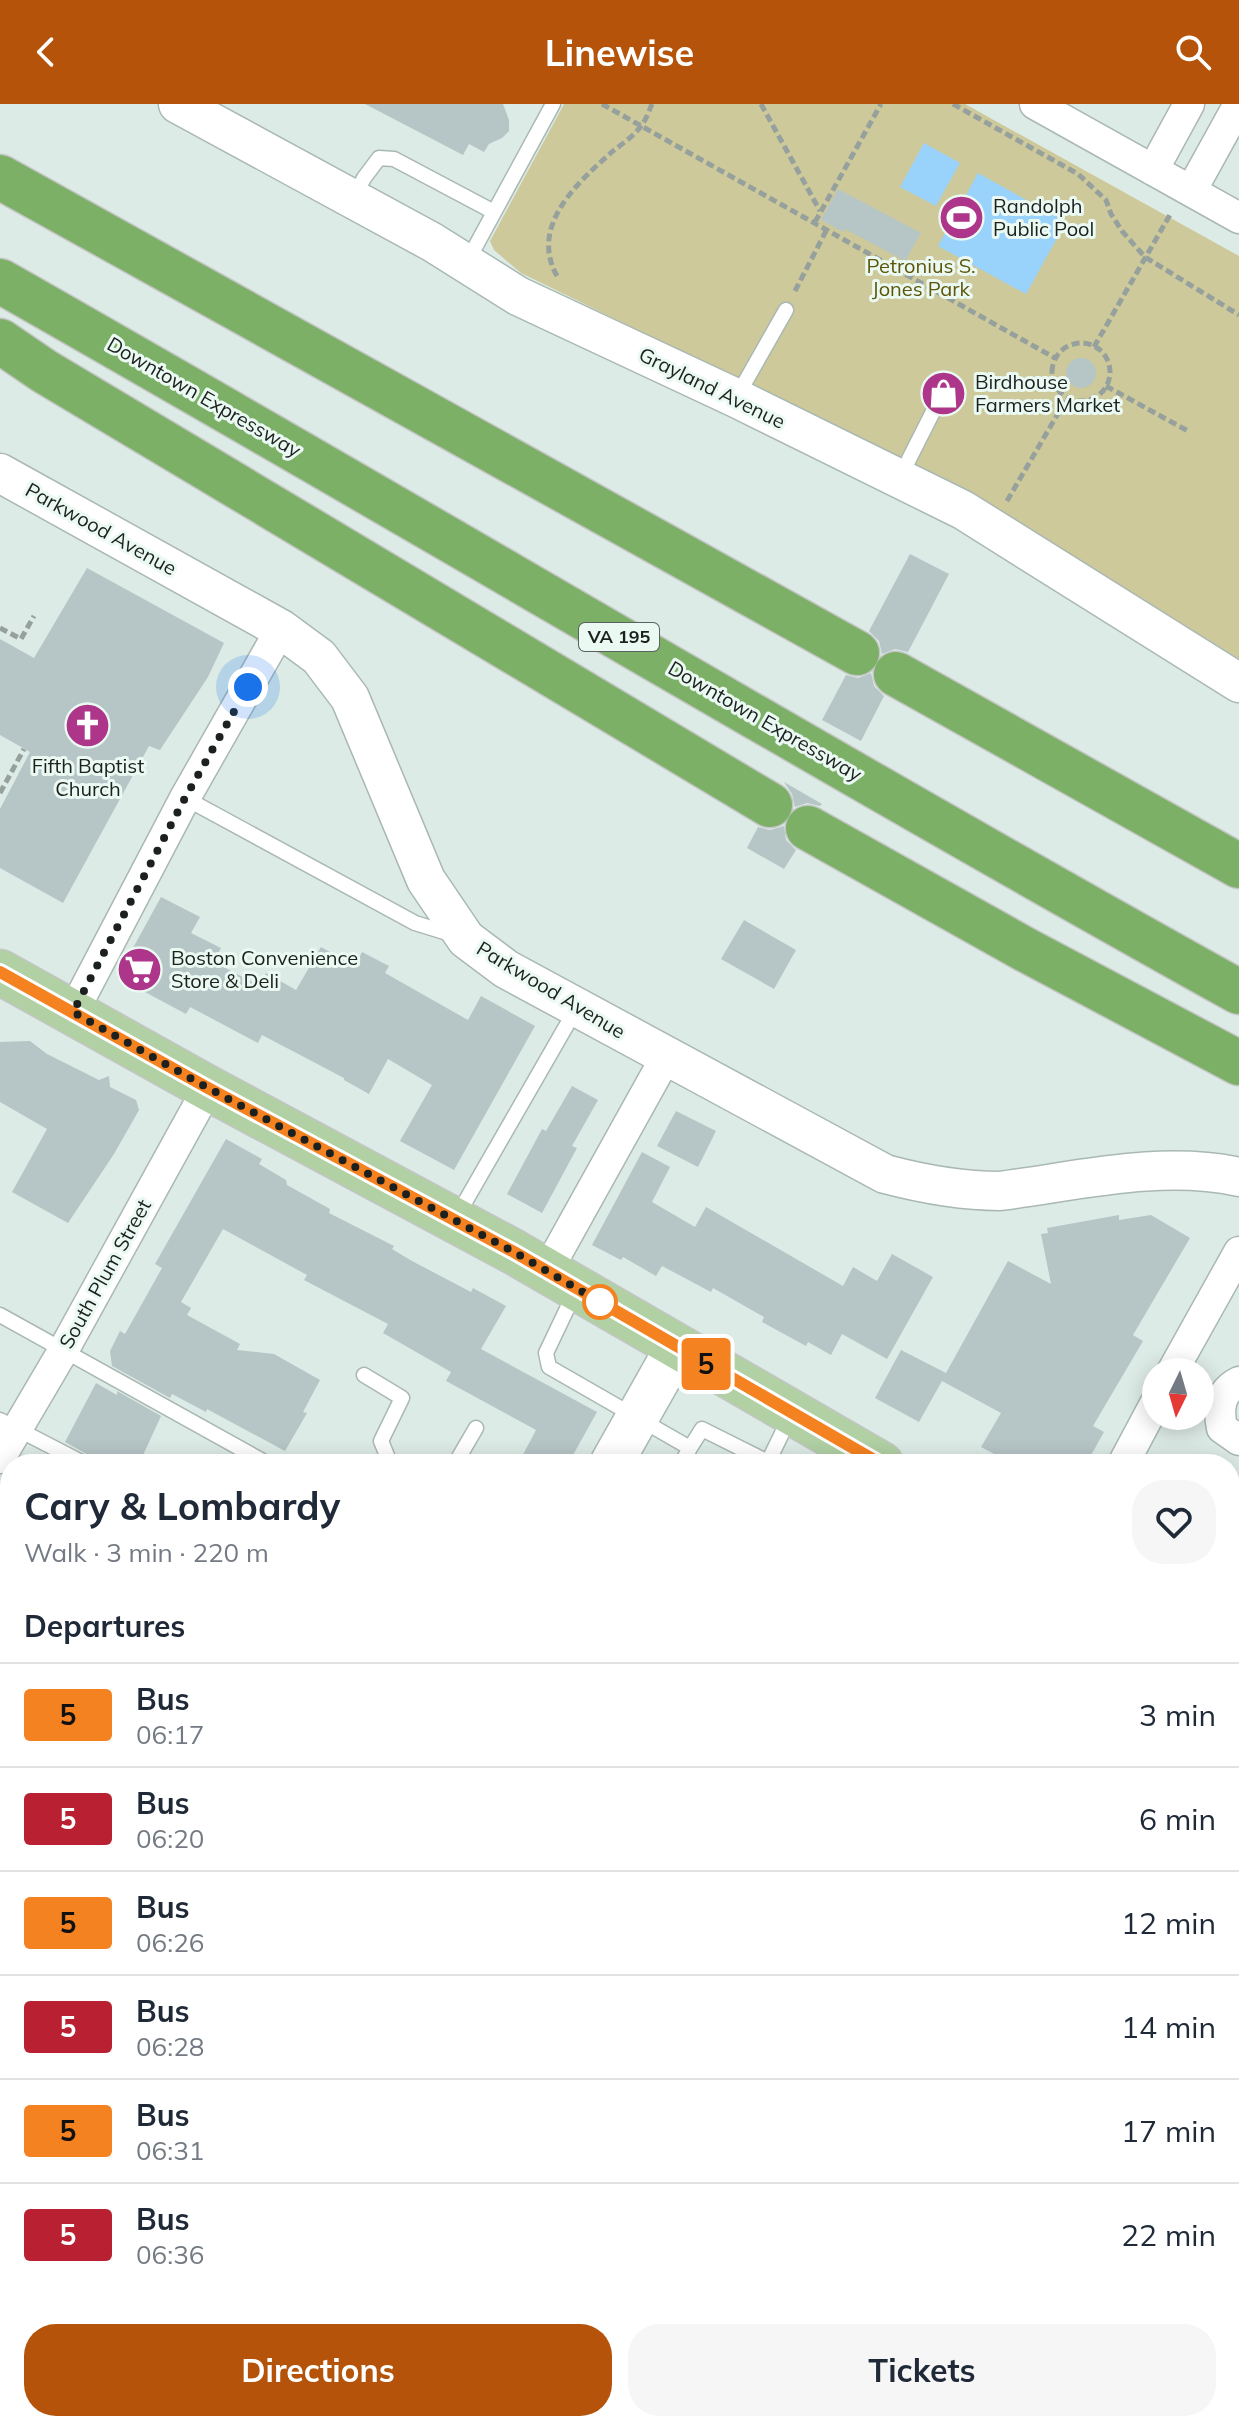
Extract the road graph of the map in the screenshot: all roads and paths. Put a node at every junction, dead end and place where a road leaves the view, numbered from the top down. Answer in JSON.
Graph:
{"nodes":[{"id":1,"x":178,"y":104,"type":"edge"},
{"id":2,"x":553,"y":104,"type":"edge"},
{"id":3,"x":602,"y":104,"type":"edge"},
{"id":4,"x":652,"y":104,"type":"edge"},
{"id":5,"x":761,"y":104,"type":"edge"},
{"id":6,"x":881,"y":104,"type":"edge"},
{"id":7,"x":953,"y":104,"type":"edge"},
{"id":8,"x":1035,"y":104,"type":"edge"},
{"id":9,"x":1189,"y":104,"type":"edge"},
{"id":10,"x":1239,"y":104,"type":"edge"},
{"id":11,"x":641,"y":126,"type":"junction"},
{"id":12,"x":1153,"y":170,"type":"junction"},
{"id":13,"x":0,"y":177,"type":"edge"},
{"id":14,"x":353,"y":199,"type":"junction"},
{"id":15,"x":1181,"y":202,"type":"junction"},
{"id":16,"x":494,"y":212,"type":"junction"},
{"id":17,"x":821,"y":212,"type":"junction"},
{"id":18,"x":1239,"y":218,"type":"edge"},
{"id":19,"x":815,"y":222,"type":"junction"},
{"id":20,"x":827,"y":229,"type":"junction"},
{"id":21,"x":1145,"y":257,"type":"junction"},
{"id":22,"x":466,"y":262,"type":"junction"},
{"id":23,"x":558,"y":279,"type":"dead end"},
{"id":24,"x":0,"y":281,"type":"edge"},
{"id":25,"x":786,"y":310,"type":"joint"},
{"id":26,"x":1239,"y":315,"type":"edge"},
{"id":27,"x":0,"y":341,"type":"edge"},
{"id":28,"x":1094,"y":347,"type":"junction"},
{"id":29,"x":0,"y":349,"type":"edge"},
{"id":30,"x":1055,"y":358,"type":"junction"},
{"id":31,"x":44,"y":371,"type":"junction"},
{"id":32,"x":1106,"y":386,"type":"junction"},
{"id":33,"x":944,"y":390,"type":"dead end"},
{"id":34,"x":736,"y":398,"type":"junction"},
{"id":35,"x":1067,"y":398,"type":"junction"},
{"id":36,"x":1188,"y":431,"type":"dead end"},
{"id":37,"x":0,"y":473,"type":"edge"},
{"id":38,"x":899,"y":479,"type":"junction"},
{"id":39,"x":1006,"y":503,"type":"dead end"},
{"id":40,"x":34,"y":616,"type":"dead end"},
{"id":41,"x":0,"y":628,"type":"edge"},
{"id":42,"x":281,"y":629,"type":"junction"},
{"id":43,"x":857,"y":653,"type":"dead end"},
{"id":44,"x":896,"y":674,"type":"dead end"},
{"id":45,"x":1239,"y":683,"type":"edge"},
{"id":46,"x":24,"y":749,"type":"dead end"},
{"id":47,"x":0,"y":793,"type":"edge"},
{"id":48,"x":185,"y":798,"type":"junction"},
{"id":49,"x":770,"y":805,"type":"dead end"},
{"id":50,"x":808,"y":828,"type":"dead end"},
{"id":51,"x":1239,"y":866,"type":"edge"},
{"id":52,"x":466,"y":939,"type":"junction"},
{"id":53,"x":0,"y":972,"type":"edge"},
{"id":54,"x":1239,"y":992,"type":"edge"},
{"id":55,"x":577,"y":1008,"type":"junction"},
{"id":56,"x":73,"y":1012,"type":"junction"},
{"id":57,"x":666,"y":1057,"type":"junction"},
{"id":58,"x":1239,"y":1063,"type":"edge"},
{"id":59,"x":208,"y":1088,"type":"junction"},
{"id":60,"x":1239,"y":1177,"type":"edge"},
{"id":61,"x":455,"y":1221,"type":"junction"},
{"id":62,"x":1239,"y":1252,"type":"edge"},
{"id":63,"x":562,"y":1279,"type":"junction"},
{"id":64,"x":0,"y":1315,"type":"edge"},
{"id":65,"x":677,"y":1347,"type":"junction"},
{"id":66,"x":63,"y":1351,"type":"junction"},
{"id":67,"x":1205,"y":1358,"type":"edge"},
{"id":68,"x":364,"y":1375,"type":"dead end"},
{"id":69,"x":1214,"y":1404,"type":"edge"},
{"id":70,"x":792,"y":1413,"type":"junction"},
{"id":71,"x":637,"y":1417,"type":"junction"},
{"id":72,"x":8,"y":1424,"type":"edge"},
{"id":73,"x":476,"y":1428,"type":"dead end"},
{"id":74,"x":1142,"y":1428,"type":"edge"},
{"id":75,"x":1239,"y":1440,"type":"edge"},
{"id":76,"x":690,"y":1448,"type":"junction"},
{"id":77,"x":1,"y":1454,"type":"edge"},
{"id":78,"x":66,"y":1454,"type":"edge"},
{"id":79,"x":250,"y":1454,"type":"edge"},
{"id":80,"x":387,"y":1454,"type":"edge"},
{"id":81,"x":461,"y":1454,"type":"edge"},
{"id":82,"x":617,"y":1454,"type":"edge"},
{"id":83,"x":687,"y":1454,"type":"edge"},
{"id":84,"x":752,"y":1454,"type":"edge"},
{"id":85,"x":772,"y":1454,"type":"edge"},
{"id":86,"x":864,"y":1454,"type":"edge"},
{"id":87,"x":1128,"y":1454,"type":"edge"}],
"edges":[{"from":1,"to":14,"type":"street","name":"Grayland Avenue"},
{"from":2,"to":16,"type":"lane"},
{"from":3,"to":11,"type":"path"},
{"from":4,"to":11,"type":"path"},
{"from":5,"to":17,"type":"path"},
{"from":6,"to":17,"type":"path"},
{"from":7,"to":21,"type":"path"},
{"from":8,"to":12,"type":"street"},
{"from":9,"to":12,"type":"street"},
{"from":10,"to":15,"type":"street"},
{"from":11,"to":19,"type":"path"},
{"from":11,"to":23,"type":"path"},
{"from":12,"to":15,"type":"street"},
{"from":13,"to":43,"type":"highway"},
{"from":14,"to":16,"type":"lane"},
{"from":14,"to":22,"type":"street","name":"Grayland Avenue"},
{"from":15,"to":18,"type":"street"},
{"from":15,"to":21,"type":"path"},
{"from":16,"to":22,"type":"lane"},
{"from":17,"to":19,"type":"path"},
{"from":19,"to":20,"type":"path"},
{"from":20,"to":25,"type":"path"},
{"from":20,"to":30,"type":"path"},
{"from":21,"to":26,"type":"path"},
{"from":21,"to":28,"type":"path"},
{"from":22,"to":34,"type":"street","name":"Grayland Avenue"},
{"from":24,"to":54,"type":"highway","name":"Downtown Expressway","number":"VA 195"},
{"from":25,"to":34,"type":"lane"},
{"from":27,"to":31,"type":"highway"},
{"from":28,"to":30,"type":"path"},
{"from":28,"to":32,"type":"path"},
{"from":29,"to":31,"type":"highway"},
{"from":30,"to":35,"type":"path"},
{"from":31,"to":49,"type":"highway"},
{"from":32,"to":35,"type":"path"},
{"from":32,"to":36,"type":"path"},
{"from":33,"to":38,"type":"lane"},
{"from":34,"to":38,"type":"street","name":"Grayland Avenue"},
{"from":35,"to":39,"type":"path"},
{"from":37,"to":42,"type":"street","name":"Parkwood Avenue"},
{"from":38,"to":45,"type":"street","name":"Grayland Avenue"},
{"from":40,"to":41,"type":"path"},
{"from":42,"to":48,"type":"street"},
{"from":42,"to":52,"type":"street","name":"Parkwood Avenue"},
{"from":44,"to":51,"type":"highway"},
{"from":46,"to":47,"type":"path"},
{"from":48,"to":52,"type":"lane"},
{"from":48,"to":56,"type":"street"},
{"from":50,"to":58,"type":"highway"},
{"from":52,"to":55,"type":"street","name":"Parkwood Avenue"},
{"from":53,"to":56,"type":"main road"},
{"from":55,"to":57,"type":"street","name":"Parkwood Avenue"},
{"from":55,"to":61,"type":"lane"},
{"from":56,"to":59,"type":"main road"},
{"from":57,"to":60,"type":"street","name":"Parkwood Avenue"},
{"from":57,"to":63,"type":"street"},
{"from":59,"to":61,"type":"main road"},
{"from":59,"to":66,"type":"street","name":"South Plum Street"},
{"from":61,"to":63,"type":"main road"},
{"from":62,"to":67,"type":"street"},
{"from":63,"to":65,"type":"main road"},
{"from":63,"to":71,"type":"lane"},
{"from":64,"to":66,"type":"lane"},
{"from":65,"to":70,"type":"main road"},
{"from":65,"to":71,"type":"main road"},
{"from":66,"to":72,"type":"street","name":"South Plum Street"},
{"from":66,"to":79,"type":"lane"},
{"from":68,"to":80,"type":"lane"},
{"from":69,"to":75,"type":"street"},
{"from":70,"to":85,"type":"lane"},
{"from":70,"to":86,"type":"main road"},
{"from":71,"to":76,"type":"lane"},
{"from":71,"to":82,"type":"main road"},
{"from":72,"to":77,"type":"street","name":"South Plum Street"},
{"from":72,"to":78,"type":"lane"},
{"from":73,"to":81,"type":"lane"},
{"from":74,"to":87,"type":"street"},
{"from":76,"to":83,"type":"lane"},
{"from":76,"to":84,"type":"lane"}]}
